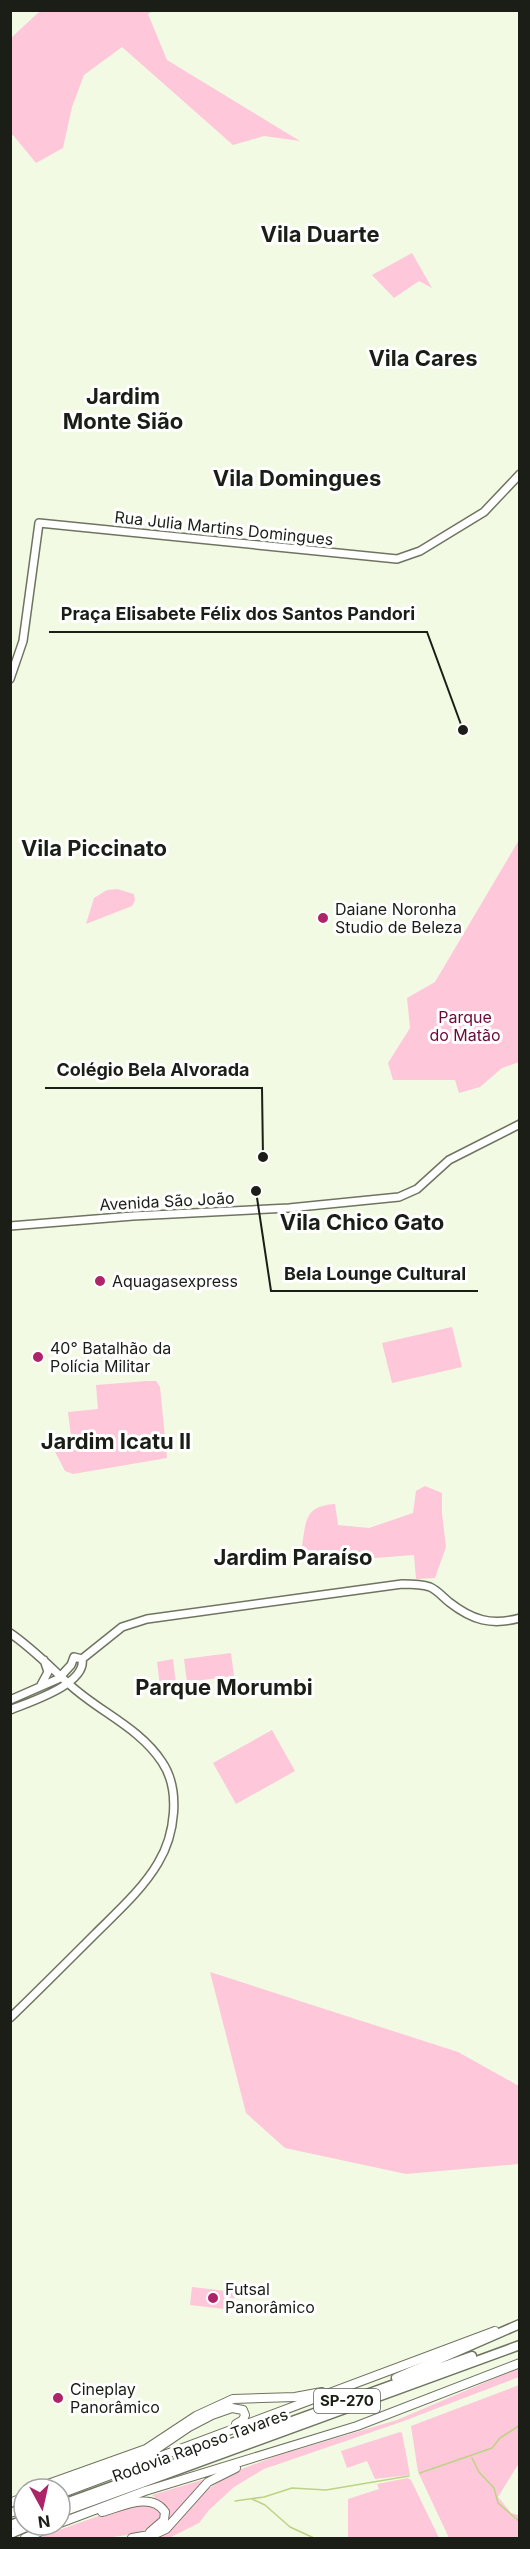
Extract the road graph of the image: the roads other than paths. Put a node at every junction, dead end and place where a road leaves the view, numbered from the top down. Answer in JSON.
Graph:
{"nodes":[{"id":1,"x":519,"y":474,"type":"edge"},
{"id":2,"x":10,"y":679,"type":"edge"},
{"id":3,"x":519,"y":1124,"type":"edge"},
{"id":4,"x":10,"y":1226,"type":"edge"},
{"id":5,"x":519,"y":1618,"type":"edge"},
{"id":6,"x":10,"y":1633,"type":"edge"},
{"id":7,"x":41,"y":1656,"type":"junction"},
{"id":8,"x":82,"y":1662,"type":"junction"},
{"id":9,"x":62,"y":1676,"type":"junction"},
{"id":10,"x":77,"y":1676,"type":"junction"},
{"id":11,"x":68,"y":1683,"type":"junction"},
{"id":12,"x":38,"y":1688,"type":"junction"},
{"id":13,"x":81,"y":1692,"type":"junction"},
{"id":14,"x":10,"y":1700,"type":"edge"},
{"id":15,"x":10,"y":1710,"type":"edge"},
{"id":16,"x":10,"y":2018,"type":"edge"},
{"id":17,"x":519,"y":2323,"type":"edge"},
{"id":18,"x":519,"y":2339,"type":"edge"},
{"id":19,"x":519,"y":2345,"type":"edge"},
{"id":20,"x":519,"y":2363,"type":"edge"},
{"id":21,"x":350,"y":2386,"type":"junction"},
{"id":22,"x":361,"y":2396,"type":"junction"},
{"id":23,"x":281,"y":2450,"type":"junction"},
{"id":24,"x":171,"y":2452,"type":"junction"},
{"id":25,"x":68,"y":2477,"type":"edge"},
{"id":26,"x":72,"y":2482,"type":"edge"},
{"id":27,"x":72,"y":2489,"type":"edge"},
{"id":28,"x":72,"y":2501,"type":"edge"},
{"id":29,"x":72,"y":2509,"type":"edge"},
{"id":30,"x":72,"y":2519,"type":"edge"},
{"id":31,"x":72,"y":2521,"type":"edge"},
{"id":32,"x":130,"y":2538,"type":"edge"}],
"edges":[{"from":1,"to":2,"type":"main road","name":"Rua Julia Martins Domingues"},
{"from":3,"to":4,"type":"main road","name":"Avenida São João"},
{"from":5,"to":8,"type":"main road"},
{"from":6,"to":7,"type":"main road"},
{"from":7,"to":9,"type":"main road"},
{"from":7,"to":12,"type":"main road"},
{"from":8,"to":9,"type":"main road"},
{"from":8,"to":10,"type":"main road"},
{"from":9,"to":11,"type":"main road"},
{"from":9,"to":12,"type":"main road"},
{"from":10,"to":11,"type":"main road"},
{"from":10,"to":13,"type":"main road"},
{"from":11,"to":13,"type":"main road"},
{"from":11,"to":15,"type":"main road"},
{"from":12,"to":14,"type":"main road"},
{"from":13,"to":16,"type":"main road"},
{"from":17,"to":21,"type":"highway","number":"SP-270"},
{"from":17,"to":22,"type":"highway"},
{"from":18,"to":22,"type":"highway","name":"Rodovia Raposo Tavares","number":"SP-270"},
{"from":19,"to":29,"type":"highway","name":"Rodovia Raposo Tavares","number":"SP-270"},
{"from":20,"to":23,"type":"highway","number":"SP-270"},
{"from":21,"to":24,"type":"highway","number":"SP-270"},
{"from":21,"to":25,"type":"highway"},
{"from":22,"to":28,"type":"highway","name":"Rodovia Raposo Tavares","number":"SP-270"},
{"from":23,"to":30,"type":"highway","number":"SP-270"},
{"from":23,"to":32,"type":"highway"},
{"from":24,"to":26,"type":"highway"},
{"from":24,"to":27,"type":"highway","number":"SP-270"},
{"from":31,"to":32,"type":"highway"}]}
